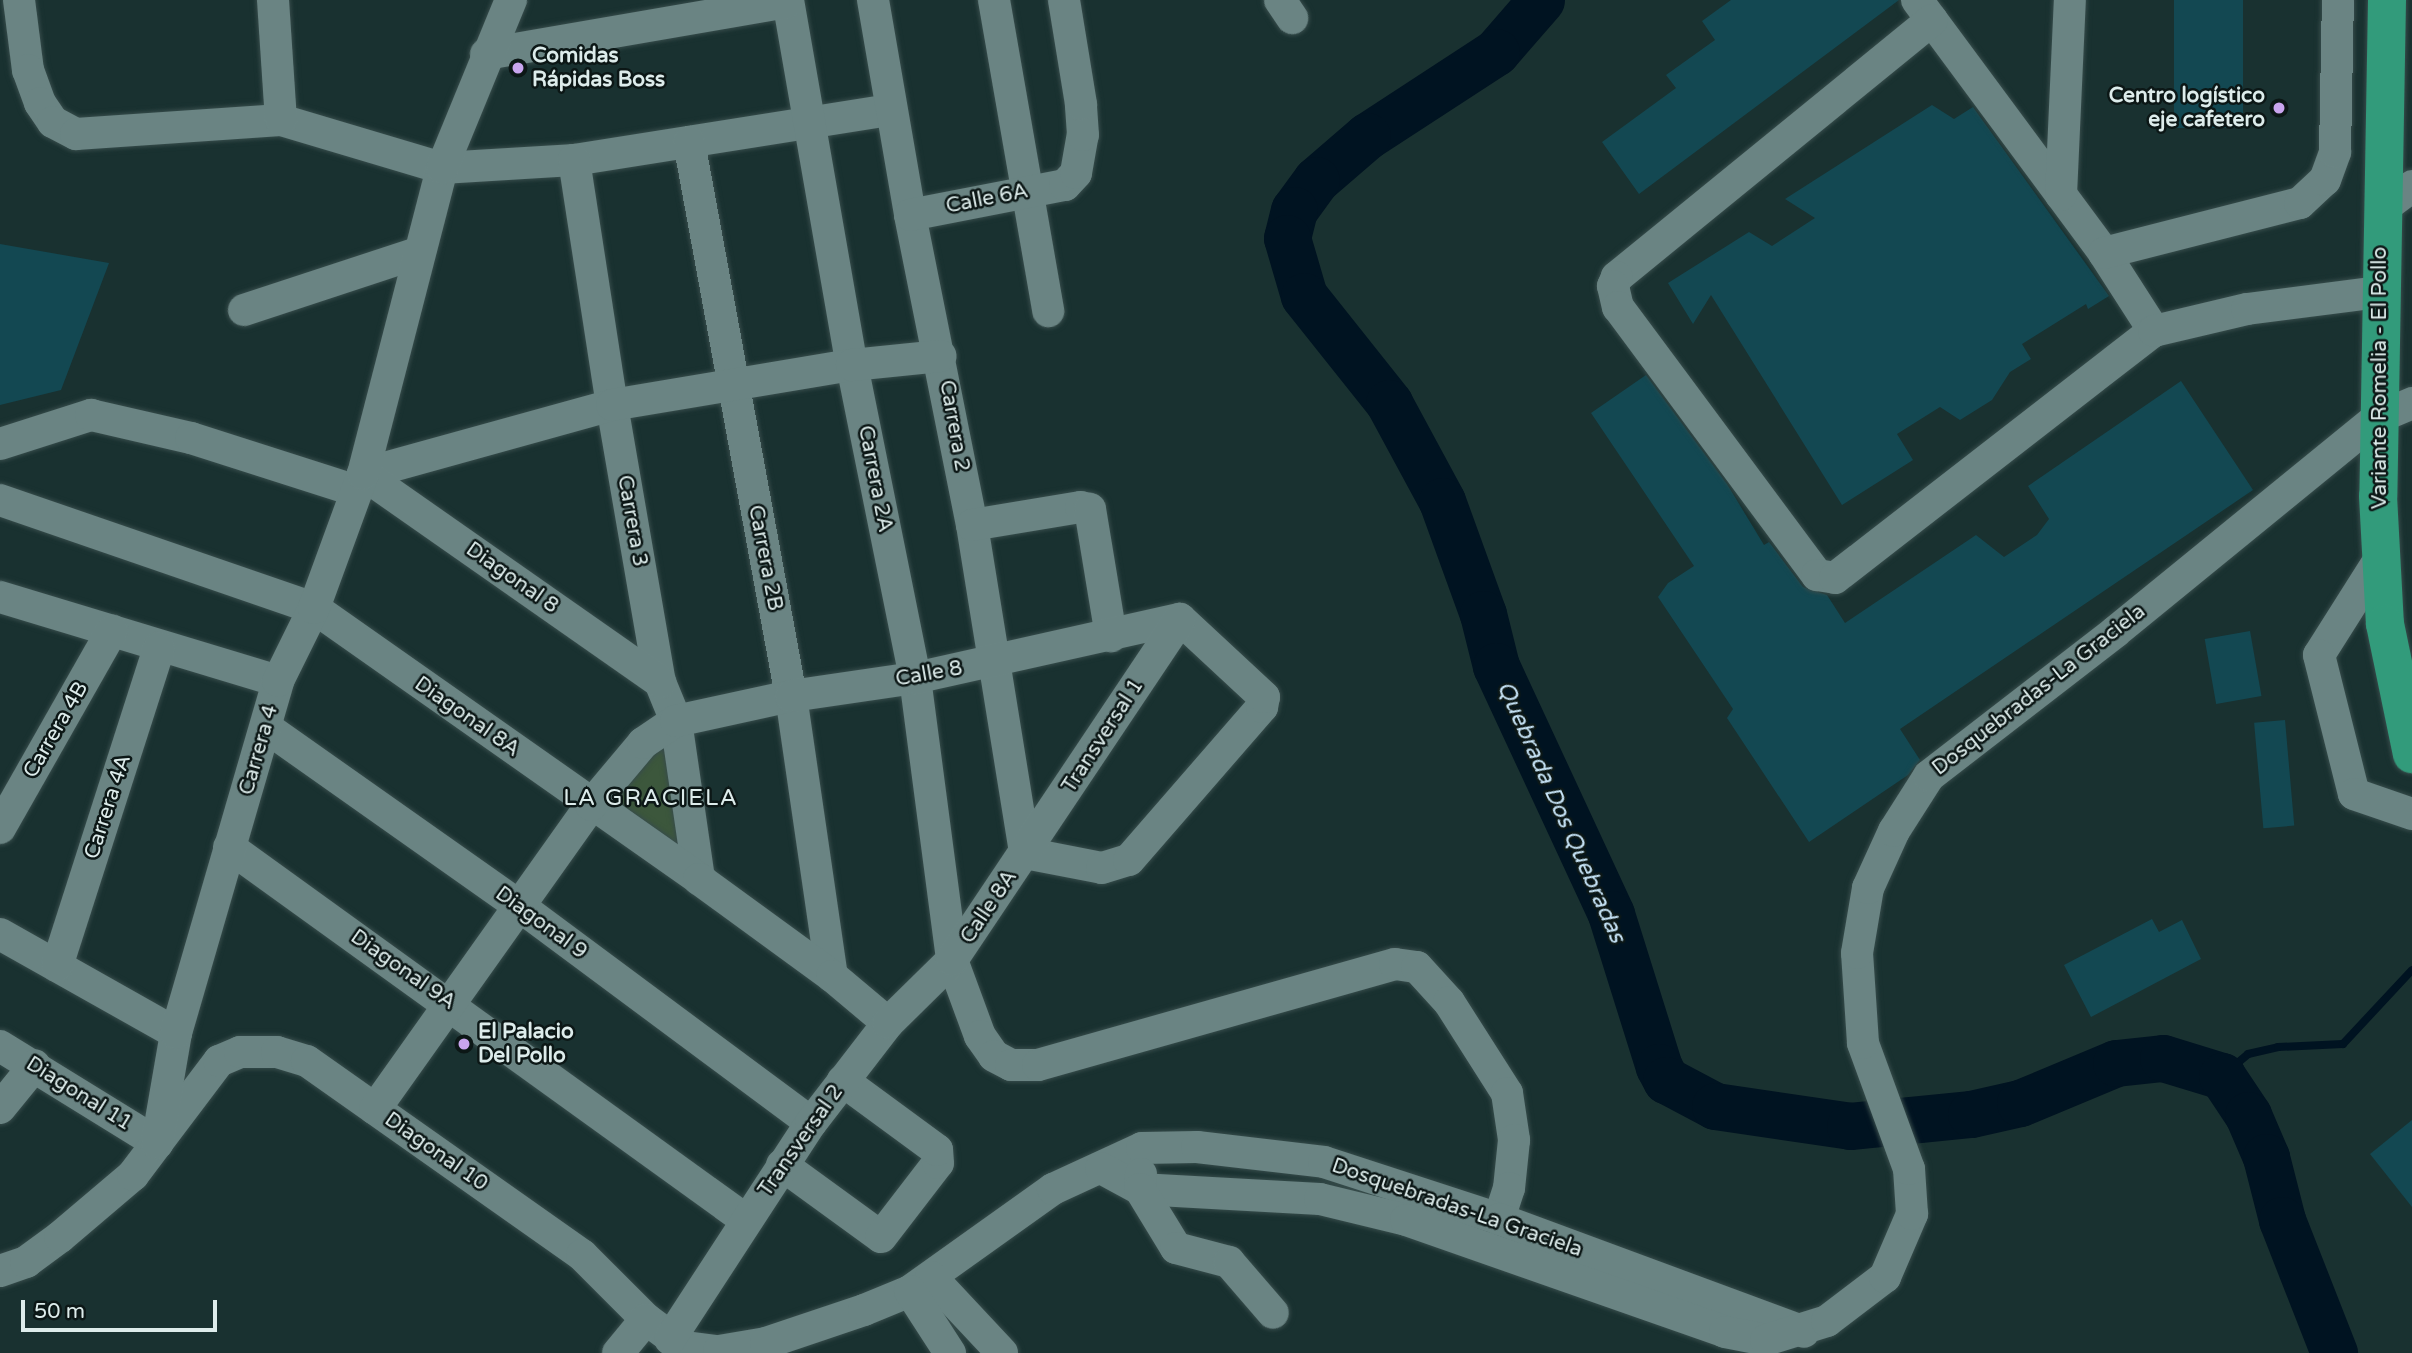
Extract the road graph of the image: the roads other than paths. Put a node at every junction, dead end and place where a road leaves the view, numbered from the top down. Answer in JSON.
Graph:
{"nodes":[{"id":1,"x":19,"y":0,"type":"edge"},
{"id":2,"x":273,"y":0,"type":"edge"},
{"id":3,"x":511,"y":0,"type":"edge"},
{"id":4,"x":873,"y":0,"type":"edge"},
{"id":5,"x":994,"y":0,"type":"edge"},
{"id":6,"x":1064,"y":0,"type":"edge"},
{"id":7,"x":2070,"y":0,"type":"edge"},
{"id":8,"x":2338,"y":0,"type":"edge"},
{"id":9,"x":788,"y":1,"type":"edge"},
{"id":10,"x":2395,"y":9,"type":"edge"},
{"id":11,"x":1924,"y":10,"type":"edge"},
{"id":12,"x":486,"y":54,"type":"junction"},
{"id":13,"x":891,"y":110,"type":"junction"},
{"id":14,"x":281,"y":120,"type":"junction"},
{"id":15,"x":811,"y":123,"type":"junction"},
{"id":16,"x":689,"y":142,"type":"junction"},
{"id":17,"x":574,"y":160,"type":"junction"},
{"id":18,"x":442,"y":168,"type":"junction"},
{"id":19,"x":2412,"y":186,"type":"edge"},
{"id":20,"x":1027,"y":191,"type":"junction"},
{"id":21,"x":2061,"y":195,"type":"junction"},
{"id":22,"x":2382,"y":209,"type":"junction"},
{"id":23,"x":910,"y":215,"type":"junction"},
{"id":24,"x":417,"y":253,"type":"junction"},
{"id":25,"x":2104,"y":253,"type":"junction"},
{"id":26,"x":2379,"y":292,"type":"junction"},
{"id":27,"x":244,"y":310,"type":"dead end"},
{"id":28,"x":1048,"y":311,"type":"dead end"},
{"id":29,"x":2154,"y":331,"type":"junction"},
{"id":30,"x":941,"y":356,"type":"junction"},
{"id":31,"x":852,"y":365,"type":"junction"},
{"id":32,"x":732,"y":387,"type":"junction"},
{"id":33,"x":2412,"y":403,"type":"edge"},
{"id":34,"x":612,"y":405,"type":"junction"},
{"id":35,"x":2377,"y":418,"type":"junction"},
{"id":36,"x":0,"y":444,"type":"edge"},
{"id":37,"x":360,"y":482,"type":"junction"},
{"id":38,"x":0,"y":500,"type":"edge"},
{"id":39,"x":972,"y":525,"type":"junction"},
{"id":40,"x":2381,"y":557,"type":"junction"},
{"id":41,"x":2,"y":603,"type":"edge"},
{"id":42,"x":314,"y":608,"type":"junction"},
{"id":43,"x":1180,"y":619,"type":"junction"},
{"id":44,"x":112,"y":631,"type":"junction"},
{"id":45,"x":1111,"y":636,"type":"junction"},
{"id":46,"x":159,"y":648,"type":"junction"},
{"id":47,"x":996,"y":662,"type":"junction"},
{"id":48,"x":915,"y":678,"type":"junction"},
{"id":49,"x":278,"y":681,"type":"junction"},
{"id":50,"x":660,"y":682,"type":"junction"},
{"id":51,"x":791,"y":696,"type":"junction"},
{"id":52,"x":676,"y":721,"type":"junction"},
{"id":53,"x":267,"y":728,"type":"junction"},
{"id":54,"x":2412,"y":754,"type":"edge"},
{"id":55,"x":591,"y":805,"type":"junction"},
{"id":56,"x":2412,"y":814,"type":"edge"},
{"id":57,"x":0,"y":828,"type":"edge"},
{"id":58,"x":229,"y":848,"type":"junction"},
{"id":59,"x":1025,"y":853,"type":"junction"},
{"id":60,"x":699,"y":879,"type":"junction"},
{"id":61,"x":522,"y":908,"type":"junction"},
{"id":62,"x":0,"y":933,"type":"edge"},
{"id":63,"x":952,"y":960,"type":"junction"},
{"id":64,"x":57,"y":966,"type":"junction"},
{"id":65,"x":832,"y":976,"type":"junction"},
{"id":66,"x":452,"y":1005,"type":"junction"},
{"id":67,"x":888,"y":1023,"type":"junction"},
{"id":68,"x":176,"y":1033,"type":"junction"},
{"id":69,"x":0,"y":1046,"type":"edge"},
{"id":70,"x":35,"y":1065,"type":"junction"},
{"id":71,"x":843,"y":1081,"type":"junction"},
{"id":72,"x":0,"y":1108,"type":"edge"},
{"id":73,"x":375,"y":1109,"type":"junction"},
{"id":74,"x":811,"y":1123,"type":"junction"},
{"id":75,"x":157,"y":1143,"type":"junction"},
{"id":76,"x":1142,"y":1148,"type":"junction"},
{"id":77,"x":782,"y":1165,"type":"junction"},
{"id":78,"x":1101,"y":1168,"type":"junction"},
{"id":79,"x":1140,"y":1189,"type":"junction"},
{"id":80,"x":1499,"y":1219,"type":"junction"},
{"id":81,"x":746,"y":1220,"type":"junction"},
{"id":82,"x":0,"y":1271,"type":"edge"},
{"id":83,"x":920,"y":1284,"type":"junction"},
{"id":84,"x":1273,"y":1313,"type":"dead end"},
{"id":85,"x":1764,"y":1337,"type":"edge"},
{"id":86,"x":671,"y":1339,"type":"edge"},
{"id":87,"x":719,"y":1351,"type":"edge"},
{"id":88,"x":618,"y":1353,"type":"edge"},
{"id":89,"x":950,"y":1353,"type":"edge"},
{"id":90,"x":1002,"y":1353,"type":"edge"}],
"edges":[{"from":1,"to":14,"type":"street"},
{"from":2,"to":14,"type":"street"},
{"from":3,"to":12,"type":"street","name":"Carrera 4"},
{"from":4,"to":13,"type":"street","name":"Carrera 2"},
{"from":5,"to":20,"type":"street"},
{"from":6,"to":20,"type":"street","name":"Calle 6A"},
{"from":7,"to":21,"type":"street"},
{"from":8,"to":25,"type":"street"},
{"from":9,"to":12,"type":"street"},
{"from":9,"to":15,"type":"street","name":"Carrera 2A"},
{"from":10,"to":22,"type":"highway","name":"Variante Romelia - El Pollo"},
{"from":11,"to":21,"type":"street"},
{"from":11,"to":29,"type":"street"},
{"from":12,"to":18,"type":"street","name":"Carrera 4"},
{"from":13,"to":15,"type":"street"},
{"from":13,"to":23,"type":"street","name":"Carrera 2"},
{"from":14,"to":18,"type":"street"},
{"from":15,"to":16,"type":"street"},
{"from":15,"to":31,"type":"street","name":"Carrera 2A"},
{"from":16,"to":17,"type":"street"},
{"from":16,"to":32,"type":"street","name":"Carrera 2B"},
{"from":17,"to":18,"type":"street"},
{"from":17,"to":34,"type":"street","name":"Carrera 3"},
{"from":18,"to":24,"type":"street","name":"Carrera 4"},
{"from":19,"to":22,"type":"street"},
{"from":20,"to":23,"type":"street","name":"Calle 6A"},
{"from":20,"to":28,"type":"street"},
{"from":21,"to":25,"type":"street"},
{"from":22,"to":26,"type":"highway","name":"Variante Romelia - El Pollo"},
{"from":23,"to":30,"type":"street","name":"Carrera 2"},
{"from":24,"to":27,"type":"street"},
{"from":24,"to":37,"type":"street","name":"Carrera 4"},
{"from":25,"to":29,"type":"street"},
{"from":26,"to":29,"type":"street"},
{"from":26,"to":35,"type":"highway","name":"Variante Romelia - El Pollo"},
{"from":30,"to":31,"type":"street"},
{"from":30,"to":39,"type":"street","name":"Carrera 2"},
{"from":31,"to":32,"type":"street"},
{"from":31,"to":48,"type":"street","name":"Carrera 2A"},
{"from":32,"to":34,"type":"street"},
{"from":32,"to":51,"type":"street","name":"Carrera 2B"},
{"from":33,"to":35,"type":"street","name":"Dosquebradas-La Graciela"},
{"from":34,"to":37,"type":"street"},
{"from":34,"to":50,"type":"street","name":"Carrera 3"},
{"from":35,"to":40,"type":"highway","name":"Variante Romelia - El Pollo"},
{"from":35,"to":85,"type":"street","name":"Dosquebradas-La Graciela"},
{"from":36,"to":37,"type":"street","name":"Diagonal 8"},
{"from":37,"to":42,"type":"street","name":"Carrera 4"},
{"from":37,"to":50,"type":"street","name":"Diagonal 8"},
{"from":38,"to":42,"type":"street","name":"Diagonal 8A"},
{"from":39,"to":45,"type":"street"},
{"from":39,"to":47,"type":"street","name":"Carrera 2"},
{"from":40,"to":54,"type":"highway","name":"Variante Romelia - El Pollo"},
{"from":40,"to":56,"type":"street"},
{"from":41,"to":44,"type":"street"},
{"from":42,"to":49,"type":"street","name":"Carrera 4"},
{"from":42,"to":55,"type":"street","name":"Diagonal 8A"},
{"from":43,"to":45,"type":"street","name":"Calle 8"},
{"from":43,"to":59,"type":"street","name":"Transversal 1"},
{"from":43,"to":59,"type":"street"},
{"from":44,"to":46,"type":"street"},
{"from":44,"to":57,"type":"street","name":"Carrera 4B"},
{"from":45,"to":47,"type":"street","name":"Calle 8"},
{"from":46,"to":49,"type":"street"},
{"from":46,"to":64,"type":"street","name":"Carrera 4A"},
{"from":47,"to":48,"type":"street","name":"Calle 8"},
{"from":47,"to":59,"type":"street","name":"Carrera 2"},
{"from":48,"to":51,"type":"street","name":"Calle 8"},
{"from":48,"to":63,"type":"street","name":"Carrera 2A"},
{"from":49,"to":53,"type":"street","name":"Carrera 4"},
{"from":50,"to":52,"type":"street","name":"Carrera 3"},
{"from":51,"to":52,"type":"street","name":"Calle 8"},
{"from":51,"to":65,"type":"street","name":"Carrera 2B"},
{"from":52,"to":55,"type":"street"},
{"from":52,"to":60,"type":"street","name":"Carrera 3"},
{"from":53,"to":58,"type":"street","name":"Carrera 4"},
{"from":53,"to":61,"type":"street","name":"Diagonal 9"},
{"from":55,"to":60,"type":"street","name":"Diagonal 8A"},
{"from":55,"to":61,"type":"street"},
{"from":58,"to":66,"type":"street","name":"Diagonal 9A"},
{"from":58,"to":68,"type":"street","name":"Carrera 4"},
{"from":59,"to":63,"type":"street","name":"Calle 8A"},
{"from":60,"to":65,"type":"street","name":"Diagonal 8A"},
{"from":61,"to":66,"type":"street"},
{"from":61,"to":74,"type":"street","name":"Diagonal 9"},
{"from":62,"to":64,"type":"street"},
{"from":63,"to":67,"type":"street","name":"Transversal 2"},
{"from":63,"to":80,"type":"street","name":"Carrera 2A"},
{"from":64,"to":68,"type":"street"},
{"from":65,"to":67,"type":"street","name":"Diagonal 8A"},
{"from":66,"to":73,"type":"street"},
{"from":66,"to":81,"type":"street","name":"Diagonal 9A"},
{"from":67,"to":71,"type":"street","name":"Transversal 2"},
{"from":68,"to":75,"type":"street","name":"Carrera 4"},
{"from":69,"to":70,"type":"street","name":"Diagonal 11"},
{"from":70,"to":72,"type":"street"},
{"from":70,"to":75,"type":"street","name":"Diagonal 11"},
{"from":71,"to":74,"type":"street","name":"Transversal 2"},
{"from":71,"to":77,"type":"street"},
{"from":73,"to":75,"type":"street","name":"Diagonal 10"},
{"from":73,"to":86,"type":"street","name":"Diagonal 10"},
{"from":74,"to":77,"type":"street","name":"Transversal 2"},
{"from":75,"to":82,"type":"street","name":"Carrera 4"},
{"from":76,"to":78,"type":"street","name":"Dosquebradas-La Graciela"},
{"from":76,"to":79,"type":"street"},
{"from":76,"to":80,"type":"street","name":"Dosquebradas-La Graciela"},
{"from":77,"to":81,"type":"street","name":"Transversal 2"},
{"from":78,"to":79,"type":"street","name":"Dosquebradas-La Graciela"},
{"from":78,"to":83,"type":"street","name":"Dosquebradas-La Graciela"},
{"from":79,"to":84,"type":"street"},
{"from":79,"to":85,"type":"street","name":"Dosquebradas-La Graciela"},
{"from":80,"to":85,"type":"street","name":"Dosquebradas-La Graciela"},
{"from":81,"to":86,"type":"street","name":"Transversal 2"},
{"from":83,"to":87,"type":"street","name":"Dosquebradas-La Graciela"},
{"from":83,"to":89,"type":"street"},
{"from":83,"to":90,"type":"street"},
{"from":86,"to":87,"type":"street"},
{"from":86,"to":88,"type":"street","name":"Transversal 2"}]}
